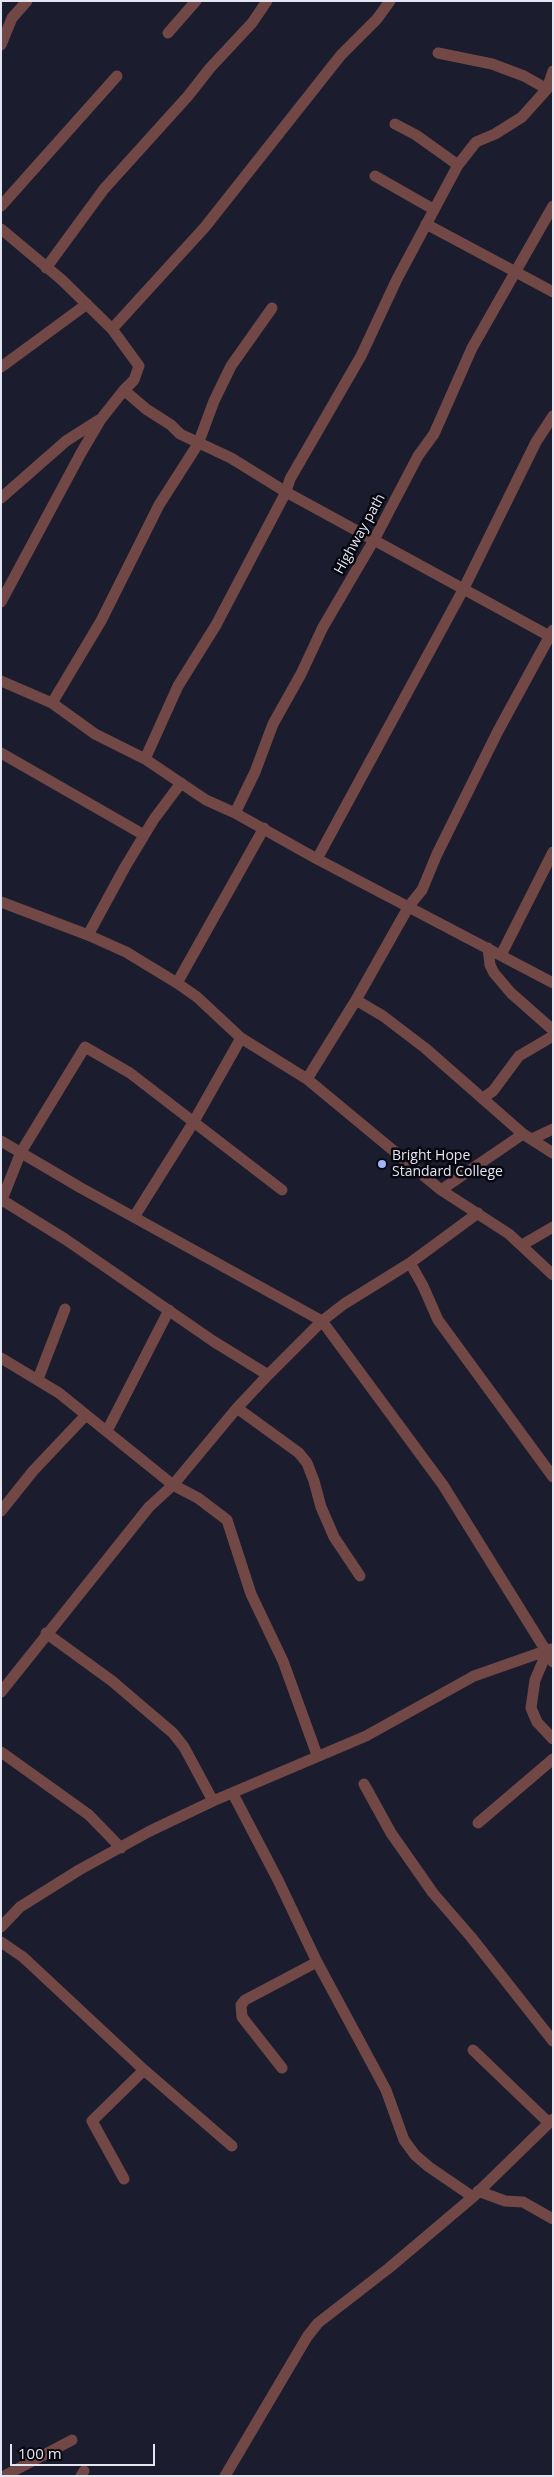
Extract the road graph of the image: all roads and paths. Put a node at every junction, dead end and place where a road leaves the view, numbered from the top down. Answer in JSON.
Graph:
{"nodes":[{"id":1,"x":27,"y":1,"type":"edge"},
{"id":2,"x":196,"y":1,"type":"edge"},
{"id":3,"x":267,"y":1,"type":"edge"},
{"id":4,"x":390,"y":1,"type":"edge"},
{"id":5,"x":168,"y":33,"type":"dead end"},
{"id":6,"x":1,"y":45,"type":"edge"},
{"id":7,"x":438,"y":53,"type":"dead end"},
{"id":8,"x":553,"y":71,"type":"edge"},
{"id":9,"x":117,"y":76,"type":"dead end"},
{"id":10,"x":547,"y":89,"type":"junction"},
{"id":11,"x":395,"y":124,"type":"dead end"},
{"id":12,"x":458,"y":165,"type":"junction"},
{"id":13,"x":375,"y":176,"type":"dead end"},
{"id":14,"x":1,"y":206,"type":"edge"},
{"id":15,"x":553,"y":206,"type":"edge"},
{"id":16,"x":433,"y":209,"type":"junction"},
{"id":17,"x":426,"y":224,"type":"junction"},
{"id":18,"x":3,"y":234,"type":"edge"},
{"id":19,"x":46,"y":268,"type":"junction"},
{"id":20,"x":516,"y":274,"type":"junction"},
{"id":21,"x":553,"y":292,"type":"edge"},
{"id":22,"x":87,"y":304,"type":"junction"},
{"id":23,"x":272,"y":308,"type":"dead end"},
{"id":24,"x":112,"y":329,"type":"junction"},
{"id":25,"x":1,"y":367,"type":"edge"},
{"id":26,"x":124,"y":390,"type":"junction"},
{"id":27,"x":553,"y":416,"type":"edge"},
{"id":28,"x":101,"y":419,"type":"junction"},
{"id":29,"x":198,"y":444,"type":"junction"},
{"id":30,"x":286,"y":492,"type":"junction"},
{"id":31,"x":1,"y":498,"type":"edge"},
{"id":32,"x":374,"y":540,"type":"junction"},
{"id":33,"x":463,"y":590,"type":"junction"},
{"id":34,"x":1,"y":602,"type":"edge"},
{"id":35,"x":552,"y":635,"type":"edge"},
{"id":36,"x":1,"y":681,"type":"edge"},
{"id":37,"x":52,"y":703,"type":"junction"},
{"id":38,"x":1,"y":753,"type":"edge"},
{"id":39,"x":145,"y":759,"type":"junction"},
{"id":40,"x":181,"y":783,"type":"junction"},
{"id":41,"x":235,"y":812,"type":"junction"},
{"id":42,"x":264,"y":828,"type":"junction"},
{"id":43,"x":144,"y":835,"type":"junction"},
{"id":44,"x":553,"y":852,"type":"edge"},
{"id":45,"x":317,"y":859,"type":"junction"},
{"id":46,"x":1,"y":902,"type":"edge"},
{"id":47,"x":409,"y":906,"type":"junction"},
{"id":48,"x":88,"y":935,"type":"junction"},
{"id":49,"x":488,"y":948,"type":"junction"},
{"id":50,"x":501,"y":955,"type":"junction"},
{"id":51,"x":177,"y":983,"type":"junction"},
{"id":52,"x":553,"y":983,"type":"edge"},
{"id":53,"x":356,"y":1000,"type":"junction"},
{"id":54,"x":553,"y":1030,"type":"edge"},
{"id":55,"x":553,"y":1036,"type":"edge"},
{"id":56,"x":242,"y":1038,"type":"junction"},
{"id":57,"x":307,"y":1079,"type":"junction"},
{"id":58,"x":488,"y":1094,"type":"junction"},
{"id":59,"x":193,"y":1123,"type":"junction"},
{"id":60,"x":553,"y":1128,"type":"edge"},
{"id":61,"x":528,"y":1136,"type":"junction"},
{"id":62,"x":1,"y":1141,"type":"edge"},
{"id":63,"x":21,"y":1152,"type":"junction"},
{"id":64,"x":553,"y":1153,"type":"edge"},
{"id":65,"x":282,"y":1190,"type":"dead end"},
{"id":66,"x":441,"y":1190,"type":"junction"},
{"id":67,"x":2,"y":1201,"type":"edge"},
{"id":68,"x":478,"y":1213,"type":"junction"},
{"id":69,"x":134,"y":1217,"type":"junction"},
{"id":70,"x":553,"y":1227,"type":"edge"},
{"id":71,"x":522,"y":1245,"type":"junction"},
{"id":72,"x":410,"y":1263,"type":"junction"},
{"id":73,"x":553,"y":1275,"type":"edge"},
{"id":74,"x":65,"y":1309,"type":"dead end"},
{"id":75,"x":169,"y":1310,"type":"junction"},
{"id":76,"x":322,"y":1321,"type":"junction"},
{"id":77,"x":1,"y":1358,"type":"edge"},
{"id":78,"x":268,"y":1375,"type":"junction"},
{"id":79,"x":38,"y":1378,"type":"junction"},
{"id":80,"x":237,"y":1408,"type":"junction"},
{"id":81,"x":86,"y":1415,"type":"junction"},
{"id":82,"x":107,"y":1431,"type":"junction"},
{"id":83,"x":553,"y":1477,"type":"edge"},
{"id":84,"x":173,"y":1485,"type":"junction"},
{"id":85,"x":1,"y":1511,"type":"edge"},
{"id":86,"x":360,"y":1576,"type":"dead end"},
{"id":87,"x":46,"y":1634,"type":"junction"},
{"id":88,"x":551,"y":1654,"type":"edge"},
{"id":89,"x":1,"y":1692,"type":"edge"},
{"id":90,"x":553,"y":1739,"type":"edge"},
{"id":91,"x":1,"y":1752,"type":"edge"},
{"id":92,"x":317,"y":1755,"type":"junction"},
{"id":93,"x":553,"y":1759,"type":"edge"},
{"id":94,"x":364,"y":1784,"type":"dead end"},
{"id":95,"x":233,"y":1794,"type":"junction"},
{"id":96,"x":213,"y":1801,"type":"junction"},
{"id":97,"x":478,"y":1823,"type":"dead end"},
{"id":98,"x":121,"y":1848,"type":"junction"},
{"id":99,"x":1,"y":1927,"type":"edge"},
{"id":100,"x":1,"y":1942,"type":"edge"},
{"id":101,"x":317,"y":1962,"type":"junction"},
{"id":102,"x":553,"y":2041,"type":"edge"},
{"id":103,"x":473,"y":2050,"type":"dead end"},
{"id":104,"x":282,"y":2068,"type":"dead end"},
{"id":105,"x":144,"y":2070,"type":"junction"},
{"id":106,"x":551,"y":2121,"type":"edge"},
{"id":107,"x":232,"y":2146,"type":"dead end"},
{"id":108,"x":124,"y":2179,"type":"dead end"},
{"id":109,"x":476,"y":2194,"type":"junction"},
{"id":110,"x":553,"y":2219,"type":"edge"},
{"id":111,"x":72,"y":2440,"type":"dead end"},
{"id":112,"x":4,"y":2476,"type":"edge"},
{"id":113,"x":225,"y":2476,"type":"edge"}],
"edges":[{"from":1,"to":6,"type":"street"},
{"from":2,"to":5,"type":"street"},
{"from":3,"to":19,"type":"street"},
{"from":4,"to":24,"type":"street"},
{"from":7,"to":10,"type":"street"},
{"from":8,"to":10,"type":"street"},
{"from":9,"to":14,"type":"street"},
{"from":10,"to":12,"type":"street"},
{"from":11,"to":12,"type":"street"},
{"from":12,"to":16,"type":"street"},
{"from":13,"to":16,"type":"street"},
{"from":15,"to":20,"type":"street","name":"Highway path"},
{"from":16,"to":17,"type":"street"},
{"from":17,"to":20,"type":"street"},
{"from":17,"to":30,"type":"street"},
{"from":18,"to":19,"type":"street"},
{"from":19,"to":22,"type":"street"},
{"from":20,"to":21,"type":"street"},
{"from":20,"to":32,"type":"street","name":"Highway path"},
{"from":22,"to":24,"type":"street"},
{"from":22,"to":25,"type":"street"},
{"from":23,"to":29,"type":"street"},
{"from":24,"to":26,"type":"street"},
{"from":26,"to":28,"type":"street"},
{"from":26,"to":29,"type":"street"},
{"from":27,"to":33,"type":"street"},
{"from":28,"to":31,"type":"street"},
{"from":28,"to":34,"type":"street"},
{"from":29,"to":30,"type":"street"},
{"from":29,"to":37,"type":"street"},
{"from":30,"to":32,"type":"street"},
{"from":30,"to":39,"type":"street"},
{"from":32,"to":33,"type":"street"},
{"from":32,"to":41,"type":"street","name":"Highway path"},
{"from":33,"to":35,"type":"street"},
{"from":33,"to":45,"type":"street"},
{"from":35,"to":47,"type":"street"},
{"from":36,"to":37,"type":"street"},
{"from":37,"to":39,"type":"street"},
{"from":38,"to":43,"type":"street"},
{"from":39,"to":40,"type":"street"},
{"from":40,"to":41,"type":"street"},
{"from":40,"to":43,"type":"street"},
{"from":41,"to":42,"type":"street"},
{"from":42,"to":45,"type":"street"},
{"from":42,"to":51,"type":"street"},
{"from":43,"to":48,"type":"street"},
{"from":44,"to":50,"type":"street"},
{"from":45,"to":47,"type":"street"},
{"from":46,"to":48,"type":"street"},
{"from":47,"to":49,"type":"street"},
{"from":47,"to":53,"type":"street"},
{"from":48,"to":51,"type":"street"},
{"from":49,"to":50,"type":"street"},
{"from":49,"to":54,"type":"street"},
{"from":50,"to":52,"type":"street"},
{"from":51,"to":56,"type":"street"},
{"from":53,"to":57,"type":"street"},
{"from":53,"to":58,"type":"street"},
{"from":55,"to":58,"type":"street"},
{"from":56,"to":57,"type":"street"},
{"from":56,"to":59,"type":"street"},
{"from":57,"to":66,"type":"street"},
{"from":58,"to":61,"type":"street"},
{"from":59,"to":63,"type":"street"},
{"from":59,"to":65,"type":"street"},
{"from":59,"to":69,"type":"street"},
{"from":60,"to":61,"type":"street"},
{"from":61,"to":64,"type":"street"},
{"from":61,"to":66,"type":"street"},
{"from":62,"to":63,"type":"street"},
{"from":63,"to":67,"type":"street"},
{"from":63,"to":69,"type":"street"},
{"from":66,"to":68,"type":"street"},
{"from":67,"to":75,"type":"street"},
{"from":68,"to":71,"type":"street"},
{"from":68,"to":72,"type":"street"},
{"from":69,"to":76,"type":"street"},
{"from":70,"to":71,"type":"street"},
{"from":71,"to":73,"type":"street"},
{"from":72,"to":76,"type":"street"},
{"from":72,"to":83,"type":"street"},
{"from":74,"to":79,"type":"street"},
{"from":75,"to":78,"type":"street"},
{"from":75,"to":82,"type":"street"},
{"from":76,"to":78,"type":"street"},
{"from":76,"to":88,"type":"street"},
{"from":77,"to":79,"type":"street"},
{"from":78,"to":80,"type":"street"},
{"from":79,"to":81,"type":"street"},
{"from":80,"to":84,"type":"street"},
{"from":80,"to":86,"type":"street"},
{"from":81,"to":82,"type":"street"},
{"from":81,"to":85,"type":"street"},
{"from":82,"to":84,"type":"street"},
{"from":84,"to":87,"type":"street"},
{"from":84,"to":92,"type":"street"},
{"from":87,"to":89,"type":"street"},
{"from":87,"to":96,"type":"street"},
{"from":88,"to":90,"type":"street"},
{"from":88,"to":92,"type":"street"},
{"from":91,"to":98,"type":"street"},
{"from":92,"to":95,"type":"street"},
{"from":93,"to":97,"type":"street"},
{"from":94,"to":102,"type":"street"},
{"from":95,"to":96,"type":"street"},
{"from":95,"to":101,"type":"street"},
{"from":96,"to":98,"type":"street"},
{"from":98,"to":99,"type":"street"},
{"from":100,"to":105,"type":"street"},
{"from":101,"to":104,"type":"street"},
{"from":101,"to":109,"type":"street"},
{"from":103,"to":106,"type":"street"},
{"from":105,"to":107,"type":"street"},
{"from":105,"to":108,"type":"street"},
{"from":106,"to":109,"type":"street"},
{"from":109,"to":110,"type":"street"},
{"from":109,"to":113,"type":"street"},
{"from":111,"to":112,"type":"street"}]}
